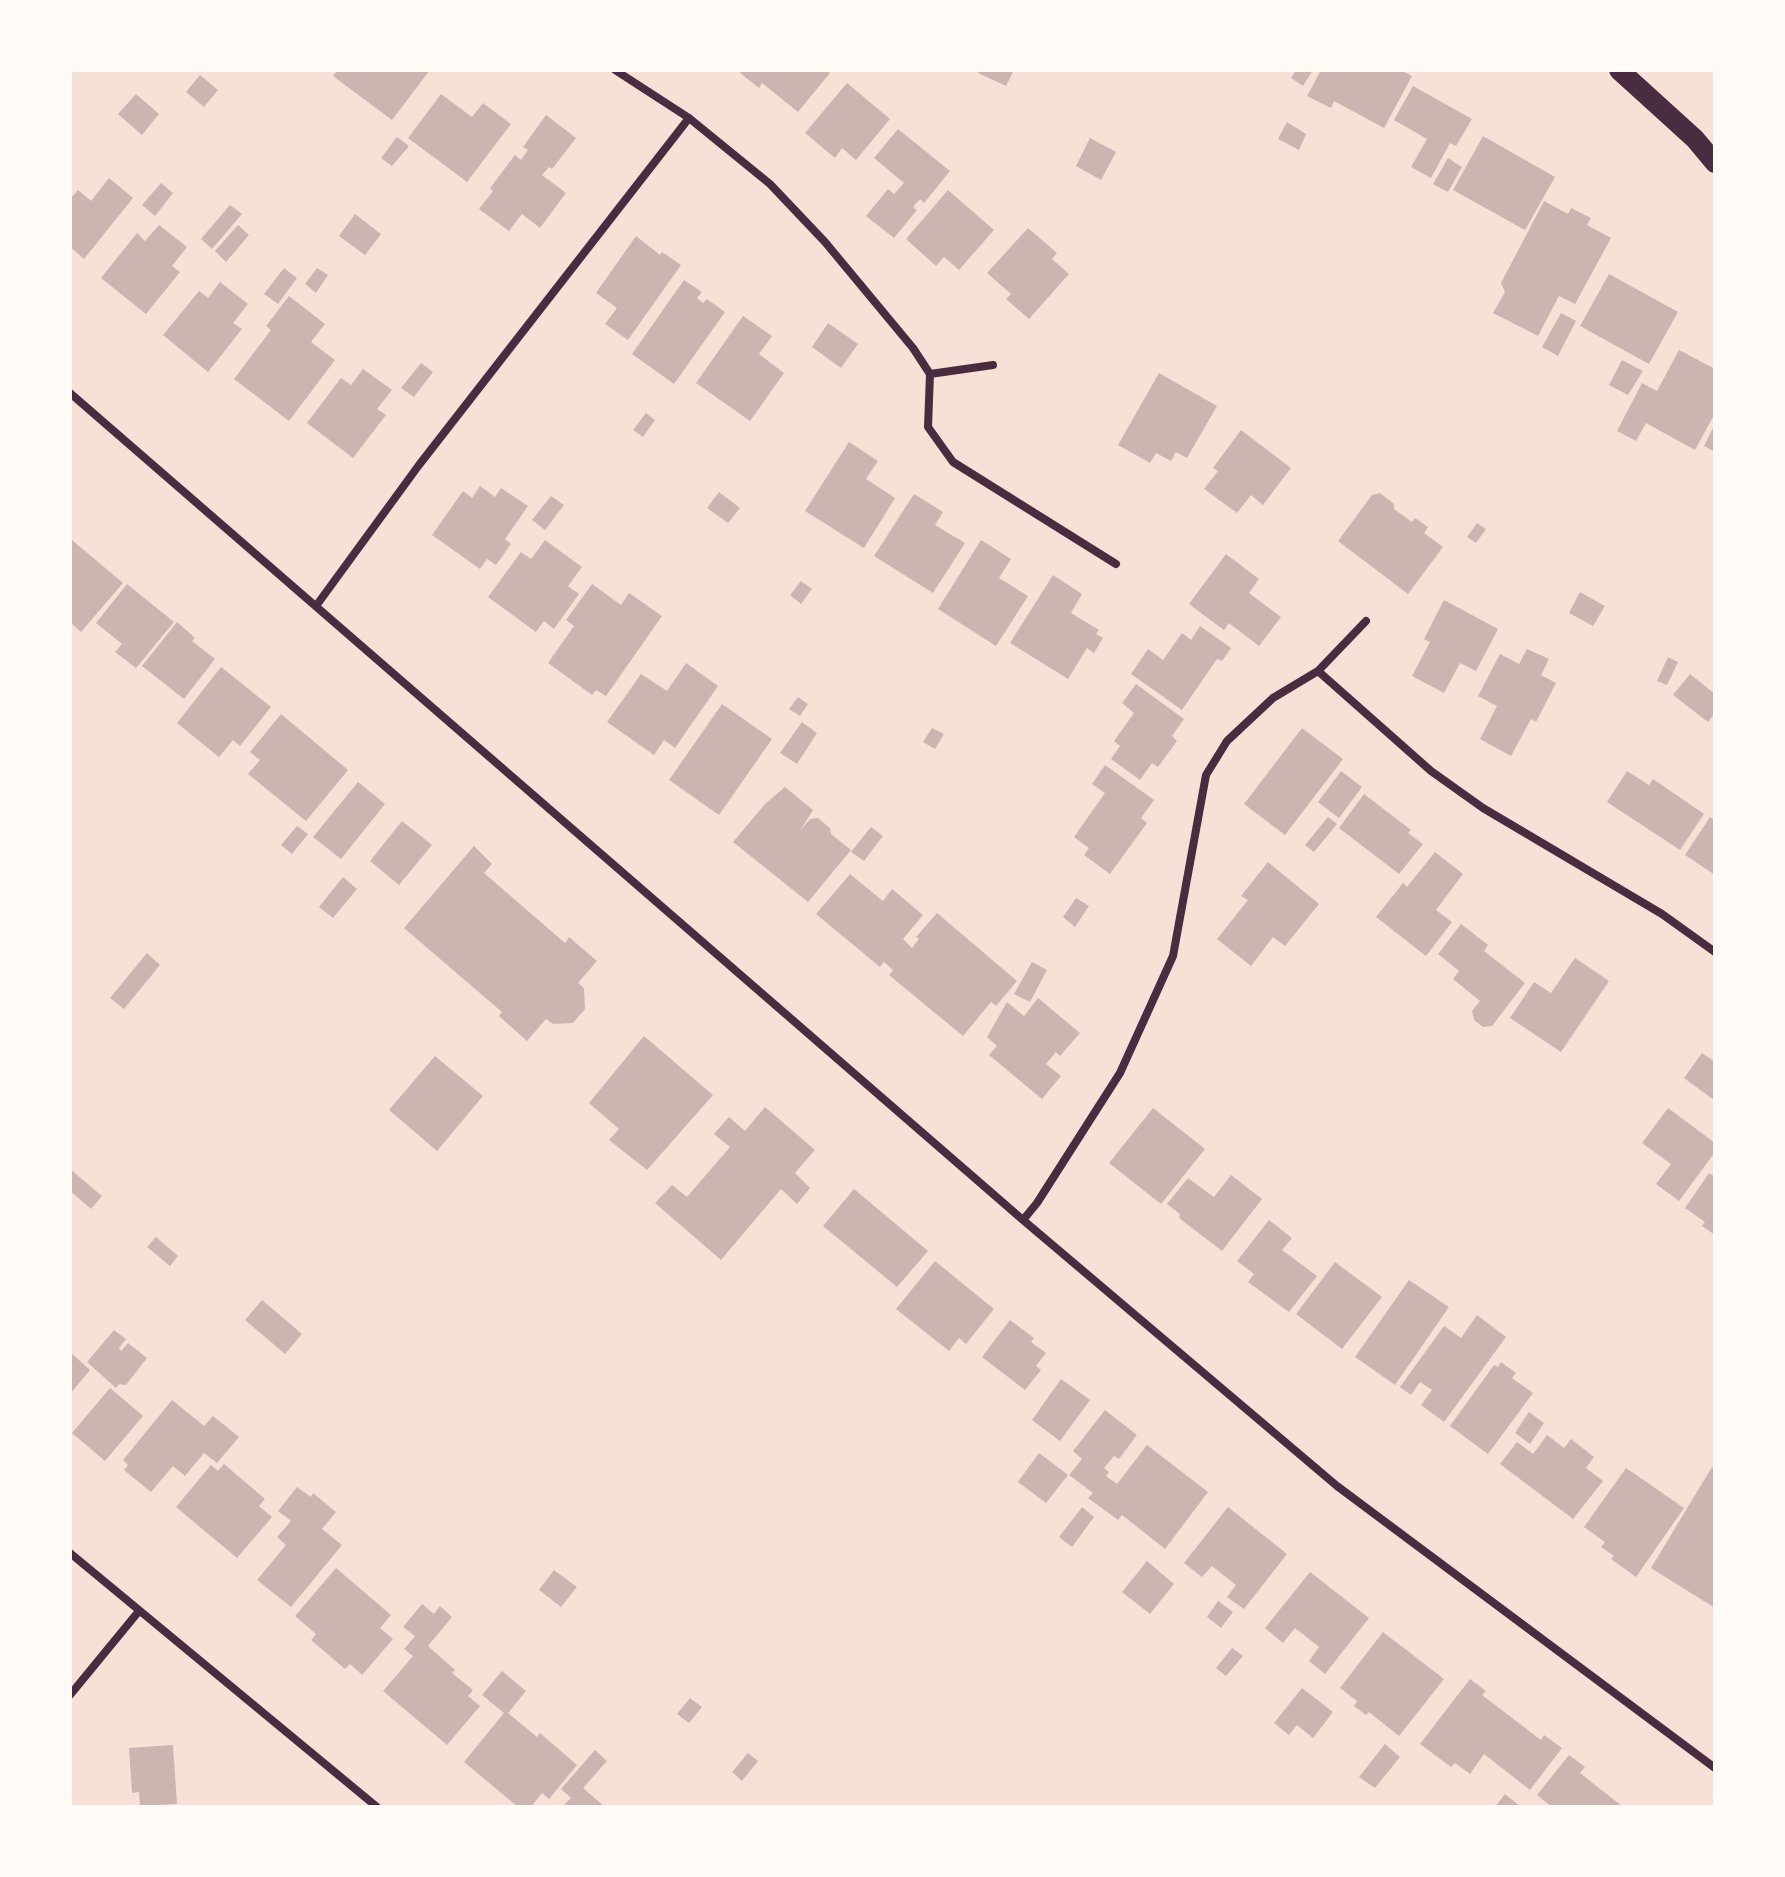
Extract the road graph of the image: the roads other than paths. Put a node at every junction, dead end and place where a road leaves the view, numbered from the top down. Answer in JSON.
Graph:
{"nodes":[{"id":1,"x":615,"y":70,"type":"edge"},
{"id":2,"x":1619,"y":70,"type":"edge"},
{"id":3,"x":689,"y":118,"type":"junction"},
{"id":4,"x":1715,"y":163,"type":"edge"},
{"id":5,"x":993,"y":365,"type":"dead end"},
{"id":6,"x":930,"y":374,"type":"junction"},
{"id":7,"x":70,"y":393,"type":"edge"},
{"id":8,"x":1116,"y":564,"type":"dead end"},
{"id":9,"x":316,"y":606,"type":"junction"},
{"id":10,"x":1366,"y":621,"type":"dead end"},
{"id":11,"x":1318,"y":671,"type":"junction"},
{"id":12,"x":1715,"y":952,"type":"edge"},
{"id":13,"x":1023,"y":1220,"type":"junction"},
{"id":14,"x":70,"y":1553,"type":"edge"},
{"id":15,"x":139,"y":1611,"type":"junction"},
{"id":16,"x":70,"y":1695,"type":"edge"},
{"id":17,"x":1715,"y":1768,"type":"edge"},
{"id":18,"x":377,"y":1807,"type":"edge"}],
"edges":[{"from":1,"to":3,"type":"street"},
{"from":2,"to":4,"type":"main road"},
{"from":3,"to":6,"type":"street"},
{"from":3,"to":9,"type":"street"},
{"from":5,"to":6,"type":"street"},
{"from":6,"to":8,"type":"street"},
{"from":7,"to":9,"type":"street"},
{"from":9,"to":13,"type":"street"},
{"from":10,"to":11,"type":"street"},
{"from":11,"to":12,"type":"street"},
{"from":11,"to":13,"type":"street"},
{"from":13,"to":17,"type":"street"},
{"from":14,"to":15,"type":"street"},
{"from":15,"to":16,"type":"street"},
{"from":15,"to":18,"type":"street"}]}
